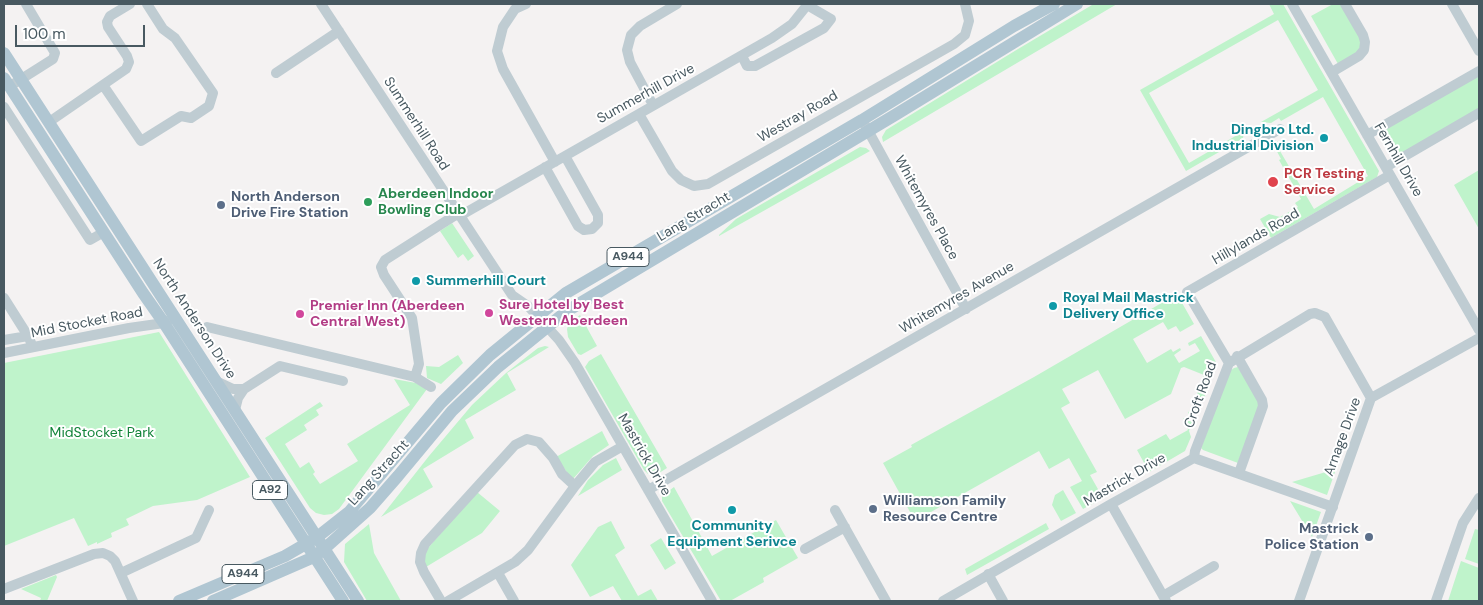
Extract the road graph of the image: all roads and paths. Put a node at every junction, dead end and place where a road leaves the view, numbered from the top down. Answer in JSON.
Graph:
{"nodes":[{"id":1,"x":26,"y":4,"type":"edge"},
{"id":2,"x":130,"y":4,"type":"edge"},
{"id":3,"x":147,"y":4,"type":"edge"},
{"id":4,"x":321,"y":4,"type":"edge"},
{"id":5,"x":526,"y":4,"type":"edge"},
{"id":6,"x":677,"y":4,"type":"edge"},
{"id":7,"x":808,"y":4,"type":"edge"},
{"id":8,"x":965,"y":4,"type":"edge"},
{"id":9,"x":1054,"y":4,"type":"edge"},
{"id":10,"x":1077,"y":4,"type":"edge"},
{"id":11,"x":1292,"y":4,"type":"edge"},
{"id":12,"x":1345,"y":4,"type":"edge"},
{"id":13,"x":1452,"y":4,"type":"edge"},
{"id":14,"x":339,"y":31,"type":"junction"},
{"id":15,"x":1479,"y":51,"type":"edge"},
{"id":16,"x":4,"y":53,"type":"edge"},
{"id":17,"x":742,"y":56,"type":"junction"},
{"id":18,"x":1479,"y":71,"type":"edge"},
{"id":19,"x":276,"y":72,"type":"dead end"},
{"id":20,"x":1332,"y":72,"type":"junction"},
{"id":21,"x":21,"y":80,"type":"junction"},
{"id":22,"x":7,"y":82,"type":"edge"},
{"id":23,"x":103,"y":85,"type":"junction"},
{"id":24,"x":653,"y":105,"type":"junction"},
{"id":25,"x":4,"y":107,"type":"edge"},
{"id":26,"x":1479,"y":113,"type":"edge"},
{"id":27,"x":640,"y":114,"type":"junction"},
{"id":28,"x":49,"y":122,"type":"junction"},
{"id":29,"x":865,"y":126,"type":"junction"},
{"id":30,"x":1280,"y":129,"type":"dead end"},
{"id":31,"x":1367,"y":134,"type":"junction"},
{"id":32,"x":565,"y":156,"type":"junction"},
{"id":33,"x":555,"y":162,"type":"junction"},
{"id":34,"x":545,"y":167,"type":"junction"},
{"id":35,"x":1388,"y":171,"type":"junction"},
{"id":36,"x":460,"y":214,"type":"junction"},
{"id":37,"x":104,"y":232,"type":"junction"},
{"id":38,"x":1187,"y":292,"type":"joint"},
{"id":39,"x":4,"y":298,"type":"edge"},
{"id":40,"x":966,"y":309,"type":"junction"},
{"id":41,"x":537,"y":316,"type":"junction"},
{"id":42,"x":169,"y":320,"type":"junction"},
{"id":43,"x":546,"y":326,"type":"junction"},
{"id":44,"x":208,"y":327,"type":"dead end"},
{"id":45,"x":1479,"y":330,"type":"edge"},
{"id":46,"x":28,"y":336,"type":"junction"},
{"id":47,"x":1479,"y":338,"type":"edge"},
{"id":48,"x":4,"y":340,"type":"edge"},
{"id":49,"x":33,"y":348,"type":"junction"},
{"id":50,"x":4,"y":353,"type":"edge"},
{"id":51,"x":1233,"y":360,"type":"junction"},
{"id":52,"x":415,"y":377,"type":"junction"},
{"id":53,"x":343,"y":381,"type":"dead end"},
{"id":54,"x":218,"y":382,"type":"junction"},
{"id":55,"x":431,"y":387,"type":"dead end"},
{"id":56,"x":244,"y":389,"type":"junction"},
{"id":57,"x":1371,"y":398,"type":"junction"},
{"id":58,"x":235,"y":410,"type":"junction"},
{"id":59,"x":623,"y":446,"type":"junction"},
{"id":60,"x":1194,"y":458,"type":"junction"},
{"id":61,"x":1239,"y":473,"type":"junction"},
{"id":62,"x":575,"y":486,"type":"junction"},
{"id":63,"x":648,"y":490,"type":"junction"},
{"id":64,"x":1479,"y":498,"type":"edge"},
{"id":65,"x":1111,"y":504,"type":"junction"},
{"id":66,"x":1332,"y":508,"type":"junction"},
{"id":67,"x":208,"y":510,"type":"dead end"},
{"id":68,"x":835,"y":510,"type":"dead end"},
{"id":69,"x":845,"y":527,"type":"junction"},
{"id":70,"x":311,"y":541,"type":"junction"},
{"id":71,"x":324,"y":549,"type":"junction"},
{"id":72,"x":805,"y":549,"type":"dead end"},
{"id":73,"x":314,"y":557,"type":"junction"},
{"id":74,"x":1214,"y":566,"type":"dead end"},
{"id":75,"x":120,"y":572,"type":"junction"},
{"id":76,"x":498,"y":573,"type":"junction"},
{"id":77,"x":988,"y":574,"type":"junction"},
{"id":78,"x":4,"y":589,"type":"edge"},
{"id":79,"x":1165,"y":599,"type":"edge"},
{"id":80,"x":133,"y":601,"type":"edge"},
{"id":81,"x":179,"y":601,"type":"edge"},
{"id":82,"x":214,"y":601,"type":"edge"},
{"id":83,"x":343,"y":601,"type":"edge"},
{"id":84,"x":358,"y":601,"type":"edge"},
{"id":85,"x":441,"y":601,"type":"edge"},
{"id":86,"x":448,"y":601,"type":"edge"},
{"id":87,"x":514,"y":601,"type":"edge"},
{"id":88,"x":712,"y":601,"type":"edge"},
{"id":89,"x":886,"y":601,"type":"edge"},
{"id":90,"x":943,"y":601,"type":"edge"},
{"id":91,"x":1004,"y":601,"type":"edge"},
{"id":92,"x":1299,"y":601,"type":"edge"},
{"id":93,"x":1436,"y":601,"type":"edge"}],
"edges":[{"from":1,"to":21,"type":"street"},
{"from":2,"to":23,"type":"street"},
{"from":3,"to":23,"type":"street"},
{"from":4,"to":14,"type":"street","name":"Summerhill Road"},
{"from":5,"to":33,"type":"street"},
{"from":6,"to":24,"type":"street"},
{"from":7,"to":17,"type":"street","name":"Summerhill Drive"},
{"from":7,"to":17,"type":"street","name":"Summerhill Drive"},
{"from":8,"to":27,"type":"street","name":"Westray Road"},
{"from":9,"to":29,"type":"main road","name":"Lang Stracht","number":"A944"},
{"from":10,"to":29,"type":"main road","name":"Lang Stracht","number":"A944"},
{"from":11,"to":20,"type":"street","name":"Fernhill Drive"},
{"from":12,"to":20,"type":"street"},
{"from":13,"to":15,"type":"street"},
{"from":14,"to":19,"type":"street"},
{"from":14,"to":36,"type":"street","name":"Summerhill Road"},
{"from":16,"to":21,"type":"main road","name":"North Anderson Drive","number":"A92"},
{"from":17,"to":24,"type":"street","name":"Summerhill Drive"},
{"from":18,"to":31,"type":"street"},
{"from":20,"to":31,"type":"street","name":"Fernhill Drive"},
{"from":21,"to":22,"type":"street"},
{"from":21,"to":28,"type":"main road","name":"North Anderson Drive","number":"A92"},
{"from":22,"to":37,"type":"main road","name":"North Anderson Drive","number":"A92"},
{"from":23,"to":28,"type":"street"},
{"from":24,"to":27,"type":"street","name":"Summerhill Drive"},
{"from":25,"to":37,"type":"street"},
{"from":26,"to":35,"type":"street","name":"Hillylands Road"},
{"from":27,"to":32,"type":"street","name":"Summerhill Drive"},
{"from":28,"to":42,"type":"main road","name":"North Anderson Drive","number":"A92"},
{"from":29,"to":40,"type":"street","name":"Whitemyres Place"},
{"from":29,"to":41,"type":"main road","name":"Lang Stracht","number":"A944"},
{"from":29,"to":43,"type":"main road","name":"Lang Stracht","number":"A944"},
{"from":30,"to":40,"type":"street","name":"Whitemyres Avenue"},
{"from":31,"to":35,"type":"street","name":"Fernhill Drive"},
{"from":32,"to":33,"type":"street","name":"Summerhill Drive"},
{"from":32,"to":34,"type":"street"},
{"from":33,"to":34,"type":"street","name":"Summerhill Drive"},
{"from":34,"to":36,"type":"street","name":"Summerhill Drive"},
{"from":35,"to":38,"type":"street","name":"Hillylands Road"},
{"from":35,"to":45,"type":"street","name":"Fernhill Drive"},
{"from":36,"to":41,"type":"street","name":"Summerhill Road"},
{"from":36,"to":52,"type":"street","name":"Summerhill Drive"},
{"from":37,"to":42,"type":"main road","name":"North Anderson Drive","number":"A92"},
{"from":38,"to":51,"type":"street","name":"Croft Road"},
{"from":39,"to":46,"type":"street"},
{"from":40,"to":63,"type":"street","name":"Whitemyres Avenue"},
{"from":41,"to":43,"type":"street","name":"Summerhill Road"},
{"from":41,"to":70,"type":"main road","name":"Lang Stracht","number":"A944"},
{"from":42,"to":49,"type":"street","name":"Mid Stocket Road"},
{"from":42,"to":54,"type":"main road","name":"North Anderson Drive","number":"A92"},
{"from":42,"to":70,"type":"main road","name":"North Anderson Drive","number":"A92"},
{"from":43,"to":59,"type":"street","name":"Mastrick Drive"},
{"from":43,"to":71,"type":"main road","name":"Lang Stracht","number":"A944"},
{"from":44,"to":52,"type":"street"},
{"from":46,"to":48,"type":"street","name":"Mid Stocket Road"},
{"from":46,"to":49,"type":"street"},
{"from":47,"to":57,"type":"street","name":"Arnage Drive"},
{"from":49,"to":50,"type":"street","name":"Mid Stocket Road"},
{"from":51,"to":57,"type":"street"},
{"from":51,"to":60,"type":"street","name":"Croft Road"},
{"from":51,"to":61,"type":"street"},
{"from":52,"to":55,"type":"street"},
{"from":53,"to":56,"type":"street"},
{"from":54,"to":56,"type":"street"},
{"from":54,"to":58,"type":"main road","name":"North Anderson Drive","number":"A92"},
{"from":56,"to":58,"type":"street"},
{"from":57,"to":66,"type":"street","name":"Arnage Drive"},
{"from":58,"to":70,"type":"main road","name":"North Anderson Drive","number":"A92"},
{"from":59,"to":62,"type":"street"},
{"from":59,"to":63,"type":"street","name":"Mastrick Drive"},
{"from":60,"to":61,"type":"street"},
{"from":60,"to":65,"type":"street","name":"Mastrick Drive"},
{"from":61,"to":66,"type":"street"},
{"from":62,"to":76,"type":"street"},
{"from":62,"to":85,"type":"street"},
{"from":63,"to":88,"type":"street","name":"Mastrick Drive"},
{"from":64,"to":93,"type":"street"},
{"from":65,"to":77,"type":"street","name":"Mastrick Drive"},
{"from":65,"to":79,"type":"street"},
{"from":66,"to":92,"type":"street","name":"Arnage Drive"},
{"from":67,"to":75,"type":"street"},
{"from":68,"to":69,"type":"street"},
{"from":69,"to":72,"type":"street"},
{"from":69,"to":89,"type":"street"},
{"from":70,"to":71,"type":"main road","name":"North Anderson Drive","number":"A92"},
{"from":70,"to":73,"type":"main road","name":"North Anderson Drive","number":"A92"},
{"from":70,"to":81,"type":"main road","number":"A944"},
{"from":71,"to":73,"type":"main road","number":"A944"},
{"from":71,"to":84,"type":"main road","name":"North Anderson Drive","number":"A92"},
{"from":73,"to":82,"type":"main road","number":"A944"},
{"from":73,"to":83,"type":"main road","name":"North Anderson Drive","number":"A92"},
{"from":74,"to":79,"type":"street"},
{"from":75,"to":78,"type":"street"},
{"from":75,"to":80,"type":"street"},
{"from":76,"to":86,"type":"street"},
{"from":76,"to":87,"type":"street"},
{"from":77,"to":90,"type":"street","name":"Mastrick Drive"},
{"from":77,"to":91,"type":"street"}]}
